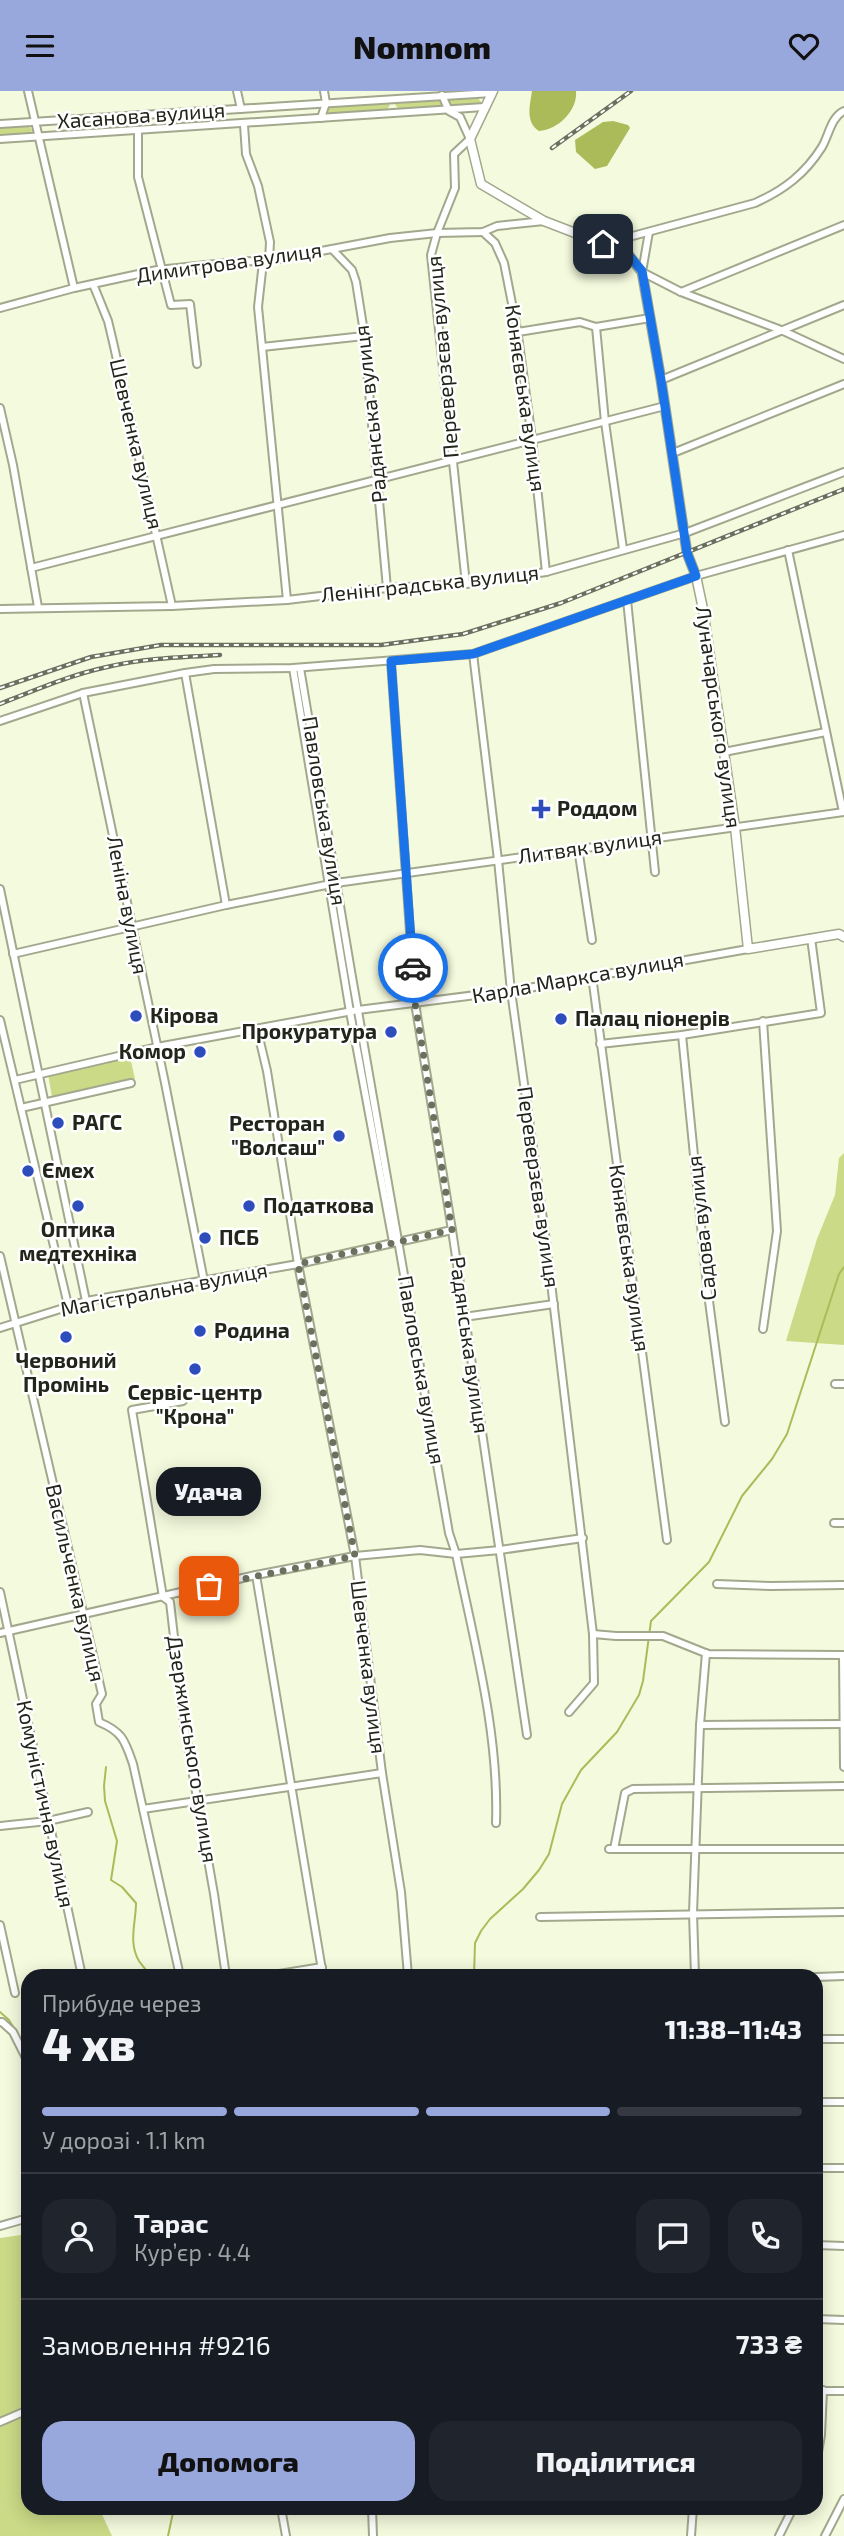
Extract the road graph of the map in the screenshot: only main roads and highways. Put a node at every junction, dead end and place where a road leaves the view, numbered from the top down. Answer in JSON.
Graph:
{"nodes":[{"id":1,"x":493,"y":92,"type":"edge"},
{"id":2,"x":841,"y":936,"type":"edge"},
{"id":3,"x":748,"y":949,"type":"joint"}],
"edges":[{"from":1,"to":3,"type":"main road","name":"Луначарського вулиця"},
{"from":2,"to":3,"type":"main road","name":"Карла Маркса вулиця"}]}
